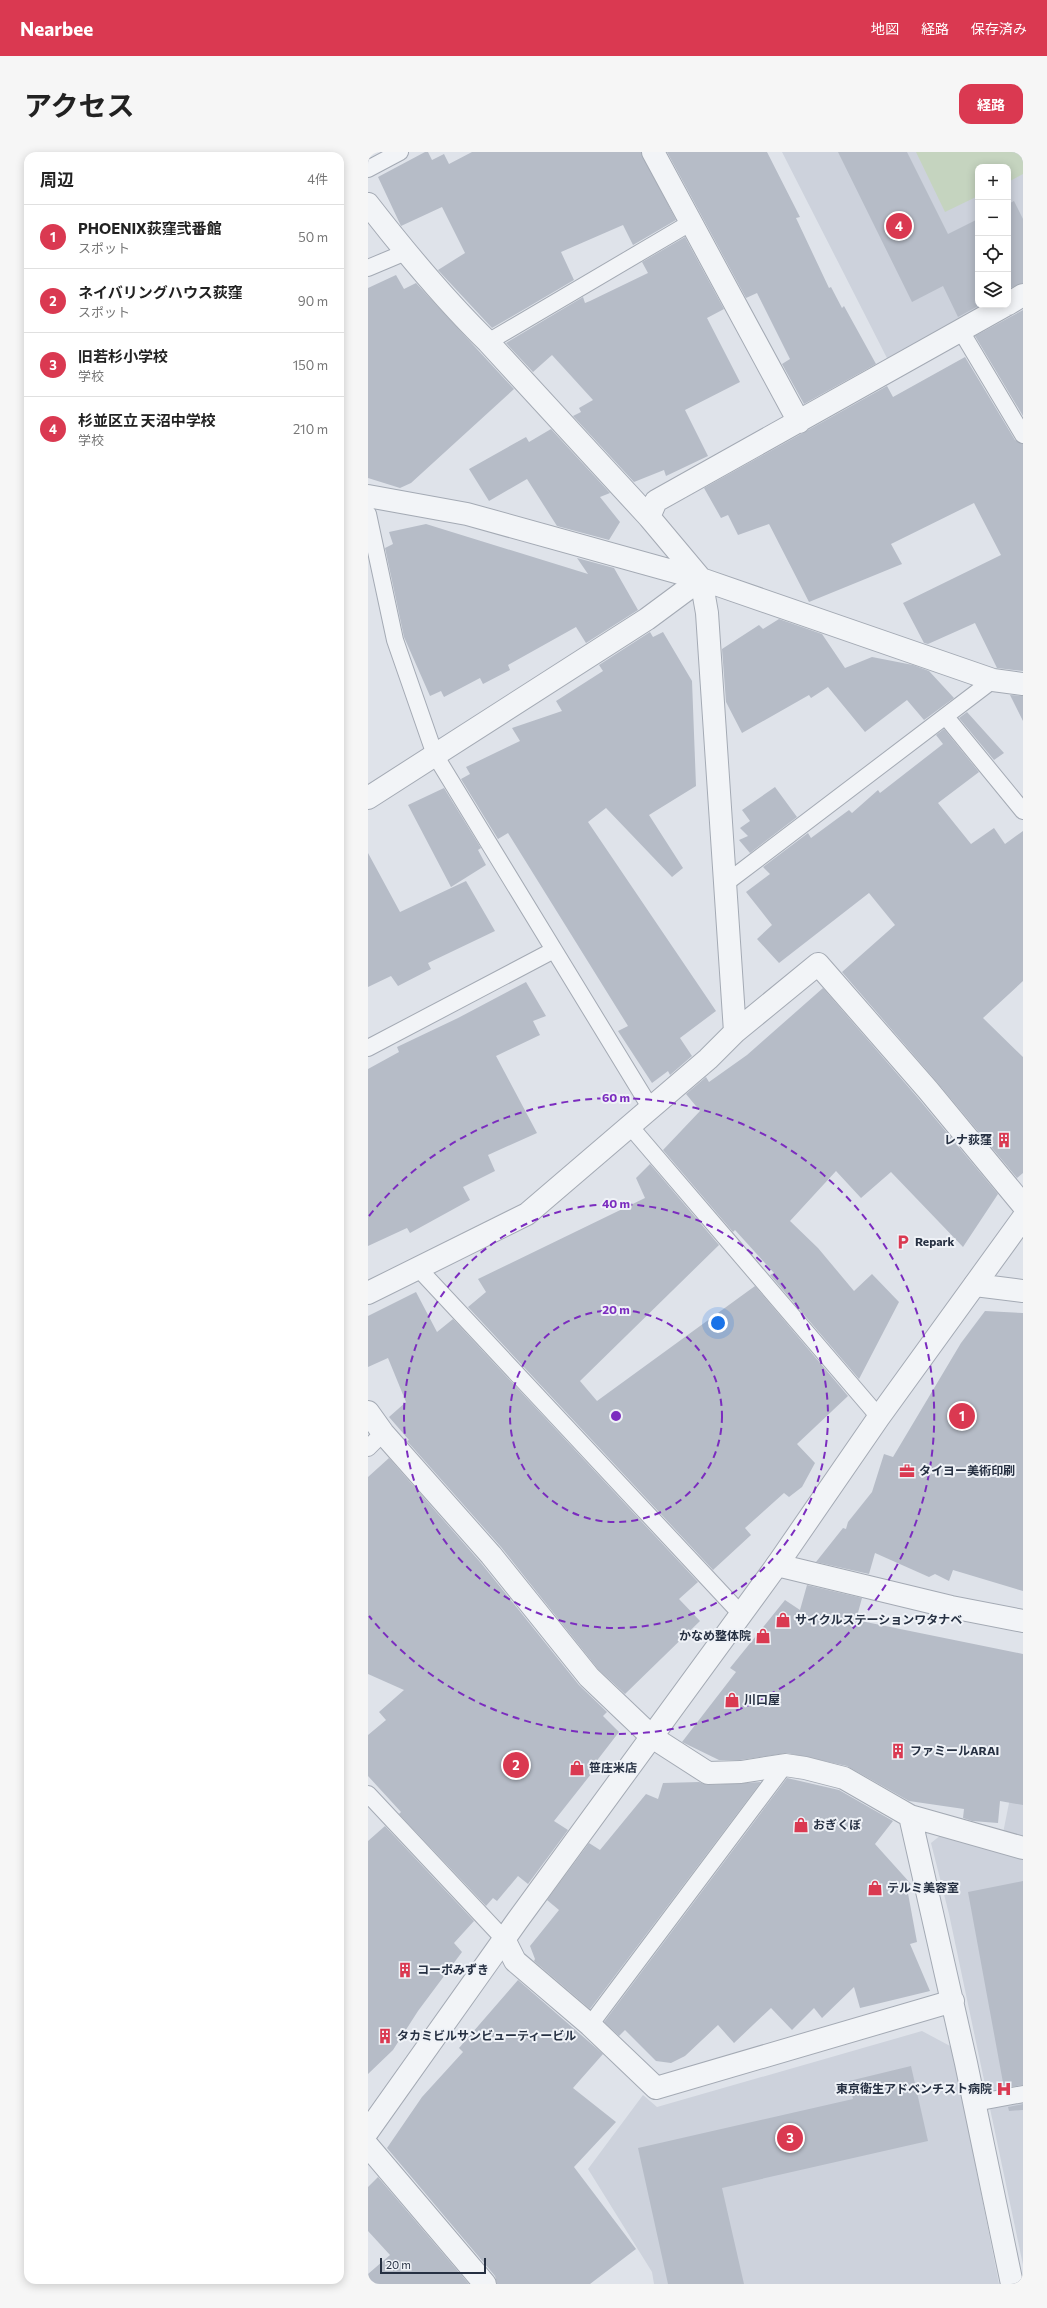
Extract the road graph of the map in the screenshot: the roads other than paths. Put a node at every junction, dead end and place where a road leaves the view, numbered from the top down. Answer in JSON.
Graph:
{"nodes":[{"id":1,"x":400,"y":152,"type":"edge"},
{"id":2,"x":653,"y":152,"type":"edge"},
{"id":3,"x":368,"y":169,"type":"edge"},
{"id":4,"x":368,"y":204,"type":"edge"},
{"id":5,"x":690,"y":223,"type":"junction"},
{"id":6,"x":406,"y":252,"type":"junction"},
{"id":7,"x":368,"y":268,"type":"edge"},
{"id":8,"x":1023,"y":295,"type":"edge"},
{"id":9,"x":1011,"y":302,"type":"edge"},
{"id":10,"x":1000,"y":308,"type":"edge"},
{"id":11,"x":961,"y":331,"type":"junction"},
{"id":12,"x":488,"y":342,"type":"junction"},
{"id":13,"x":799,"y":422,"type":"junction"},
{"id":14,"x":1023,"y":436,"type":"edge"},
{"id":15,"x":368,"y":496,"type":"edge"},
{"id":16,"x":368,"y":514,"type":"edge"},
{"id":17,"x":649,"y":517,"type":"junction"},
{"id":18,"x":701,"y":579,"type":"junction"},
{"id":19,"x":993,"y":680,"type":"junction"},
{"id":20,"x":1023,"y":684,"type":"edge"},
{"id":21,"x":946,"y":717,"type":"junction"},
{"id":22,"x":435,"y":754,"type":"junction"},
{"id":23,"x":368,"y":798,"type":"edge"},
{"id":24,"x":1023,"y":811,"type":"edge"},
{"id":25,"x":726,"y":883,"type":"junction"},
{"id":26,"x":554,"y":950,"type":"junction"},
{"id":27,"x":735,"y":1032,"type":"junction"},
{"id":28,"x":368,"y":1048,"type":"edge"},
{"id":29,"x":650,"y":1107,"type":"junction"},
{"id":30,"x":630,"y":1125,"type":"junction"},
{"id":31,"x":1023,"y":1205,"type":"edge"},
{"id":32,"x":1023,"y":1218,"type":"edge"},
{"id":33,"x":418,"y":1268,"type":"junction"},
{"id":34,"x":975,"y":1286,"type":"junction"},
{"id":35,"x":1023,"y":1291,"type":"edge"},
{"id":36,"x":368,"y":1293,"type":"edge"},
{"id":37,"x":368,"y":1412,"type":"edge"},
{"id":38,"x":879,"y":1418,"type":"junction"},
{"id":39,"x":375,"y":1441,"type":"edge"},
{"id":40,"x":778,"y":1565,"type":"junction"},
{"id":41,"x":741,"y":1614,"type":"junction"},
{"id":42,"x":1023,"y":1621,"type":"edge"},
{"id":43,"x":652,"y":1737,"type":"junction"},
{"id":44,"x":786,"y":1765,"type":"junction"},
{"id":45,"x":368,"y":1794,"type":"edge"},
{"id":46,"x":910,"y":1816,"type":"junction"},
{"id":47,"x":1023,"y":1848,"type":"edge"},
{"id":48,"x":504,"y":1938,"type":"junction"},
{"id":49,"x":952,"y":2001,"type":"junction"},
{"id":50,"x":590,"y":2025,"type":"junction"},
{"id":51,"x":1023,"y":2094,"type":"edge"},
{"id":52,"x":975,"y":2103,"type":"junction"},
{"id":53,"x":368,"y":2131,"type":"edge"},
{"id":54,"x":368,"y":2146,"type":"edge"},
{"id":55,"x":485,"y":2284,"type":"edge"},
{"id":56,"x":1012,"y":2284,"type":"edge"}],
"edges":[{"from":1,"to":3,"type":"lane"},
{"from":2,"to":5,"type":"street"},
{"from":4,"to":6,"type":"street"},
{"from":5,"to":12,"type":"lane"},
{"from":5,"to":13,"type":"street"},
{"from":6,"to":7,"type":"lane"},
{"from":6,"to":12,"type":"street"},
{"from":8,"to":9,"type":"street"},
{"from":10,"to":11,"type":"street"},
{"from":11,"to":13,"type":"street"},
{"from":11,"to":14,"type":"lane"},
{"from":12,"to":17,"type":"street"},
{"from":13,"to":17,"type":"street"},
{"from":15,"to":18,"type":"street"},
{"from":16,"to":22,"type":"lane"},
{"from":17,"to":18,"type":"street"},
{"from":18,"to":19,"type":"street"},
{"from":18,"to":22,"type":"street"},
{"from":18,"to":25,"type":"street"},
{"from":19,"to":20,"type":"street"},
{"from":19,"to":21,"type":"lane"},
{"from":21,"to":24,"type":"lane"},
{"from":21,"to":25,"type":"lane"},
{"from":22,"to":23,"type":"street"},
{"from":22,"to":26,"type":"lane"},
{"from":25,"to":27,"type":"street"},
{"from":26,"to":28,"type":"lane"},
{"from":26,"to":29,"type":"lane"},
{"from":27,"to":29,"type":"street"},
{"from":27,"to":31,"type":"street"},
{"from":29,"to":30,"type":"street"},
{"from":30,"to":33,"type":"street"},
{"from":30,"to":38,"type":"lane"},
{"from":32,"to":34,"type":"street"},
{"from":33,"to":36,"type":"street"},
{"from":33,"to":41,"type":"lane"},
{"from":34,"to":35,"type":"street"},
{"from":34,"to":38,"type":"street"},
{"from":37,"to":39,"type":"street"},
{"from":38,"to":40,"type":"street"},
{"from":39,"to":43,"type":"street"},
{"from":40,"to":41,"type":"street"},
{"from":40,"to":42,"type":"street"},
{"from":41,"to":43,"type":"street"},
{"from":43,"to":44,"type":"street"},
{"from":43,"to":48,"type":"street"},
{"from":44,"to":46,"type":"street"},
{"from":44,"to":50,"type":"lane"},
{"from":45,"to":48,"type":"lane"},
{"from":46,"to":47,"type":"street"},
{"from":46,"to":49,"type":"street"},
{"from":48,"to":50,"type":"street"},
{"from":48,"to":53,"type":"street"},
{"from":49,"to":50,"type":"street"},
{"from":49,"to":52,"type":"street"},
{"from":51,"to":52,"type":"lane"},
{"from":52,"to":56,"type":"street"},
{"from":54,"to":55,"type":"street"}]}
